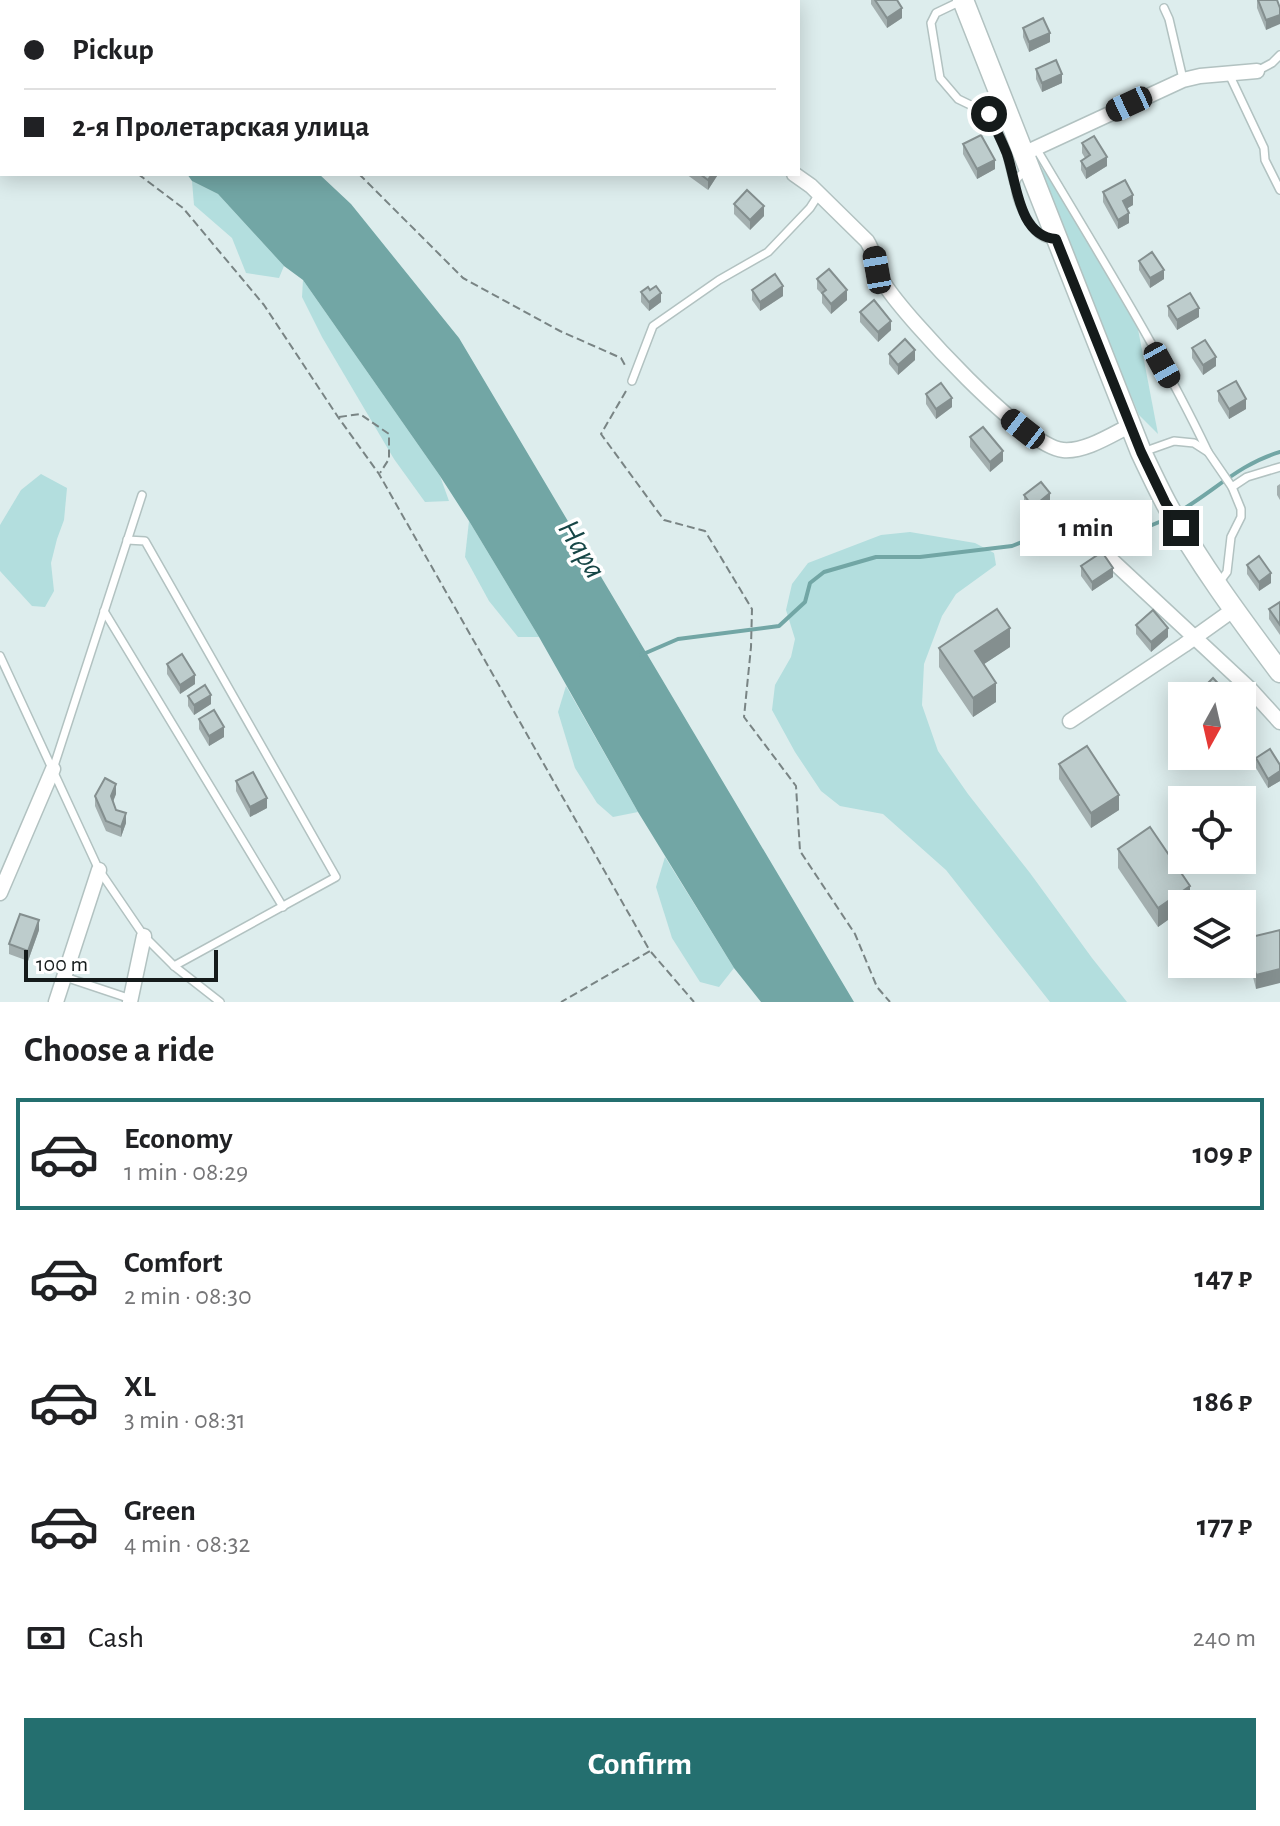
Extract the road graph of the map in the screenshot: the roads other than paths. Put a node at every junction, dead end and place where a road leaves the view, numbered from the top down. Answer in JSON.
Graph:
{"nodes":[{"id":1,"x":963,"y":0,"type":"edge"},
{"id":2,"x":1164,"y":8,"type":"dead end"},
{"id":3,"x":1280,"y":55,"type":"edge"},
{"id":4,"x":1280,"y":65,"type":"edge"},
{"id":5,"x":1257,"y":71,"type":"junction"},
{"id":6,"x":1229,"y":74,"type":"junction"},
{"id":7,"x":1183,"y":80,"type":"junction"},
{"id":8,"x":999,"y":115,"type":"junction"},
{"id":9,"x":1029,"y":157,"type":"junction"},
{"id":10,"x":796,"y":176,"type":"edge"},
{"id":11,"x":1015,"y":186,"type":"junction"},
{"id":12,"x":1280,"y":190,"type":"edge"},
{"id":13,"x":819,"y":194,"type":"junction"},
{"id":14,"x":1056,"y":239,"type":"junction"},
{"id":15,"x":632,"y":381,"type":"road end"},
{"id":16,"x":1131,"y":425,"type":"junction"},
{"id":17,"x":1141,"y":452,"type":"junction"},
{"id":18,"x":1208,"y":452,"type":"junction"},
{"id":19,"x":1280,"y":467,"type":"edge"},
{"id":20,"x":1232,"y":487,"type":"junction"},
{"id":21,"x":142,"y":495,"type":"dead end"},
{"id":22,"x":127,"y":540,"type":"junction"},
{"id":23,"x":1105,"y":554,"type":"edge"},
{"id":24,"x":1217,"y":585,"type":"junction"},
{"id":25,"x":1233,"y":610,"type":"junction"},
{"id":26,"x":104,"y":611,"type":"junction"},
{"id":27,"x":1194,"y":639,"type":"junction"},
{"id":28,"x":0,"y":656,"type":"edge"},
{"id":29,"x":1280,"y":672,"type":"edge"},
{"id":30,"x":1070,"y":721,"type":"dead end"},
{"id":31,"x":1280,"y":722,"type":"edge"},
{"id":32,"x":53,"y":769,"type":"junction"},
{"id":33,"x":99,"y":870,"type":"junction"},
{"id":34,"x":0,"y":893,"type":"edge"},
{"id":35,"x":283,"y":907,"type":"junction"},
{"id":36,"x":144,"y":936,"type":"junction"},
{"id":37,"x":174,"y":966,"type":"junction"},
{"id":38,"x":64,"y":977,"type":"junction"},
{"id":39,"x":130,"y":1001,"type":"edge"},
{"id":40,"x":56,"y":1002,"type":"edge"},
{"id":41,"x":220,"y":1002,"type":"edge"}],
"edges":[{"from":1,"to":8,"type":"main road"},
{"from":1,"to":8,"type":"lane"},
{"from":2,"to":7,"type":"lane"},
{"from":3,"to":5,"type":"lane"},
{"from":4,"to":5,"type":"lane"},
{"from":5,"to":6,"type":"street"},
{"from":6,"to":7,"type":"street"},
{"from":6,"to":12,"type":"lane"},
{"from":7,"to":9,"type":"street"},
{"from":8,"to":9,"type":"main road"},
{"from":8,"to":11,"type":"lane"},
{"from":9,"to":11,"type":"lane"},
{"from":9,"to":14,"type":"main road"},
{"from":9,"to":18,"type":"lane"},
{"from":10,"to":13,"type":"street"},
{"from":11,"to":14,"type":"lane"},
{"from":13,"to":15,"type":"lane"},
{"from":13,"to":16,"type":"street"},
{"from":14,"to":16,"type":"main road"},
{"from":16,"to":17,"type":"main road"},
{"from":17,"to":18,"type":"lane"},
{"from":17,"to":24,"type":"main road"},
{"from":18,"to":20,"type":"lane"},
{"from":19,"to":20,"type":"lane"},
{"from":20,"to":24,"type":"lane"},
{"from":21,"to":22,"type":"lane"},
{"from":22,"to":26,"type":"lane"},
{"from":22,"to":35,"type":"lane"},
{"from":23,"to":27,"type":"street"},
{"from":24,"to":25,"type":"main road"},
{"from":25,"to":27,"type":"street"},
{"from":25,"to":29,"type":"main road"},
{"from":26,"to":32,"type":"lane"},
{"from":26,"to":35,"type":"lane"},
{"from":27,"to":30,"type":"street"},
{"from":27,"to":31,"type":"street"},
{"from":28,"to":32,"type":"lane"},
{"from":32,"to":33,"type":"lane"},
{"from":32,"to":34,"type":"street"},
{"from":33,"to":36,"type":"lane"},
{"from":33,"to":38,"type":"street"},
{"from":35,"to":37,"type":"lane"},
{"from":36,"to":37,"type":"lane"},
{"from":36,"to":39,"type":"street"},
{"from":37,"to":41,"type":"lane"},
{"from":38,"to":39,"type":"lane"},
{"from":38,"to":40,"type":"street"}]}
